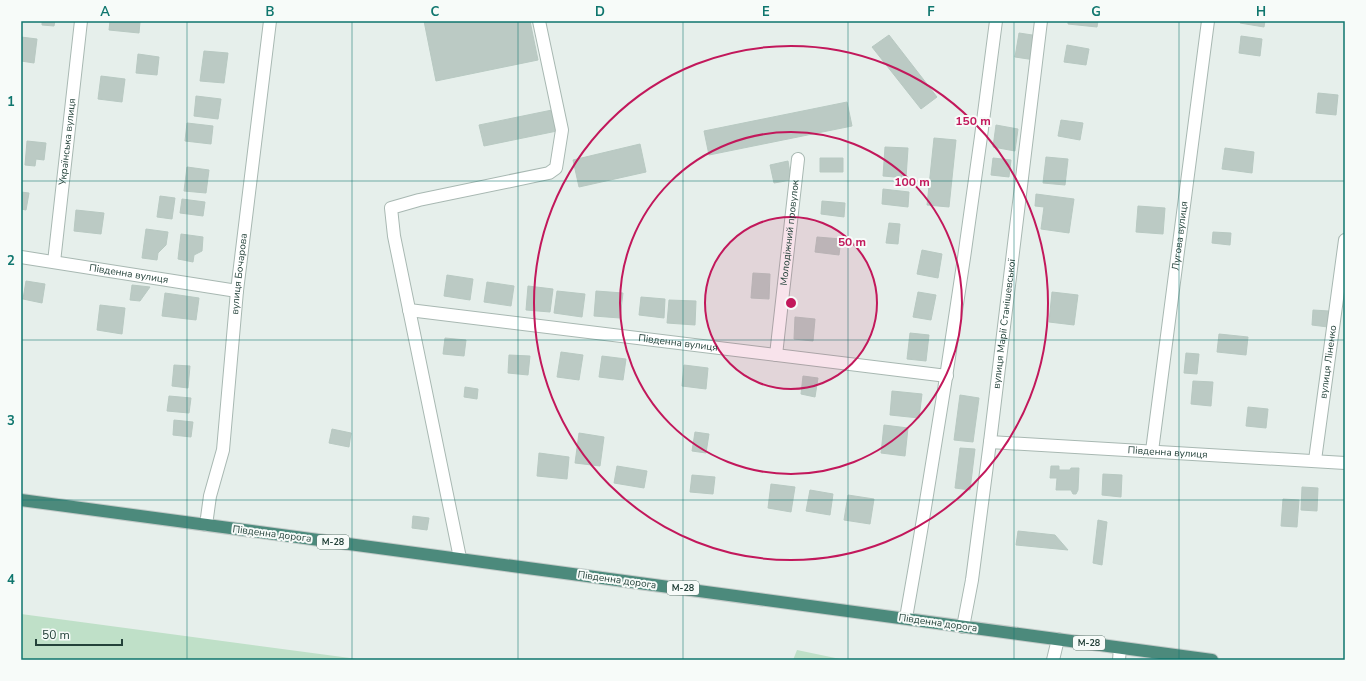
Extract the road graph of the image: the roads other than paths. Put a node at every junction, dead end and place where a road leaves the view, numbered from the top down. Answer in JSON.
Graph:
{"nodes":[{"id":1,"x":80,"y":21,"type":"edge"},
{"id":2,"x":270,"y":21,"type":"edge"},
{"id":3,"x":539,"y":21,"type":"edge"},
{"id":4,"x":996,"y":21,"type":"edge"},
{"id":5,"x":1042,"y":21,"type":"edge"},
{"id":6,"x":1208,"y":21,"type":"edge"},
{"id":7,"x":798,"y":159,"type":"dead end"},
{"id":8,"x":1345,"y":240,"type":"edge"},
{"id":9,"x":21,"y":257,"type":"edge"},
{"id":10,"x":54,"y":262,"type":"junction"},
{"id":11,"x":237,"y":291,"type":"junction"},
{"id":12,"x":409,"y":310,"type":"junction"},
{"id":13,"x":776,"y":355,"type":"junction"},
{"id":14,"x":947,"y":376,"type":"junction"},
{"id":15,"x":990,"y":442,"type":"junction"},
{"id":16,"x":1152,"y":451,"type":"junction"},
{"id":17,"x":1315,"y":460,"type":"junction"},
{"id":18,"x":1345,"y":463,"type":"edge"},
{"id":19,"x":21,"y":500,"type":"edge"},
{"id":20,"x":206,"y":525,"type":"junction"},
{"id":21,"x":460,"y":558,"type":"junction"},
{"id":22,"x":906,"y":618,"type":"junction"},
{"id":23,"x":964,"y":627,"type":"junction"},
{"id":24,"x":1058,"y":639,"type":"junction"},
{"id":25,"x":1120,"y":648,"type":"junction"},
{"id":26,"x":1053,"y":660,"type":"edge"},
{"id":27,"x":1119,"y":660,"type":"edge"},
{"id":28,"x":1212,"y":660,"type":"edge"}],
"edges":[{"from":1,"to":10,"type":"street","name":"Українська вулиця"},
{"from":2,"to":11,"type":"street","name":"вулиця Бочарова"},
{"from":3,"to":12,"type":"street"},
{"from":4,"to":14,"type":"street"},
{"from":5,"to":15,"type":"street","name":"вулиця Марії Станішевської"},
{"from":6,"to":16,"type":"street","name":"Лугова вулиця"},
{"from":7,"to":13,"type":"street","name":"Молодіжний провулок"},
{"from":8,"to":17,"type":"street","name":"вулиця Ліненко"},
{"from":9,"to":10,"type":"street","name":"Південна вулиця"},
{"from":10,"to":11,"type":"street","name":"Південна вулиця"},
{"from":11,"to":20,"type":"street","name":"вулиця Бочарова"},
{"from":12,"to":13,"type":"street","name":"Південна вулиця"},
{"from":12,"to":21,"type":"street"},
{"from":13,"to":14,"type":"street","name":"Південна вулиця"},
{"from":14,"to":22,"type":"street"},
{"from":15,"to":16,"type":"street","name":"Південна вулиця"},
{"from":15,"to":23,"type":"street","name":"вулиця Марії Станішевської"},
{"from":16,"to":17,"type":"street","name":"Південна вулиця"},
{"from":17,"to":18,"type":"street","name":"Південна вулиця"},
{"from":19,"to":20,"type":"highway","name":"Південна дорога","number":"М-28"},
{"from":20,"to":21,"type":"highway","name":"Південна дорога","number":"М-28"},
{"from":21,"to":22,"type":"highway","name":"Південна дорога","number":"М-28"},
{"from":22,"to":23,"type":"highway","name":"Південна дорога","number":"М-28"},
{"from":23,"to":24,"type":"highway","name":"Південна дорога","number":"М-28"},
{"from":24,"to":25,"type":"highway","name":"Південна дорога","number":"М-28"},
{"from":24,"to":26,"type":"street"},
{"from":25,"to":27,"type":"street"},
{"from":25,"to":28,"type":"highway","name":"Південна дорога","number":"М-28"}]}
